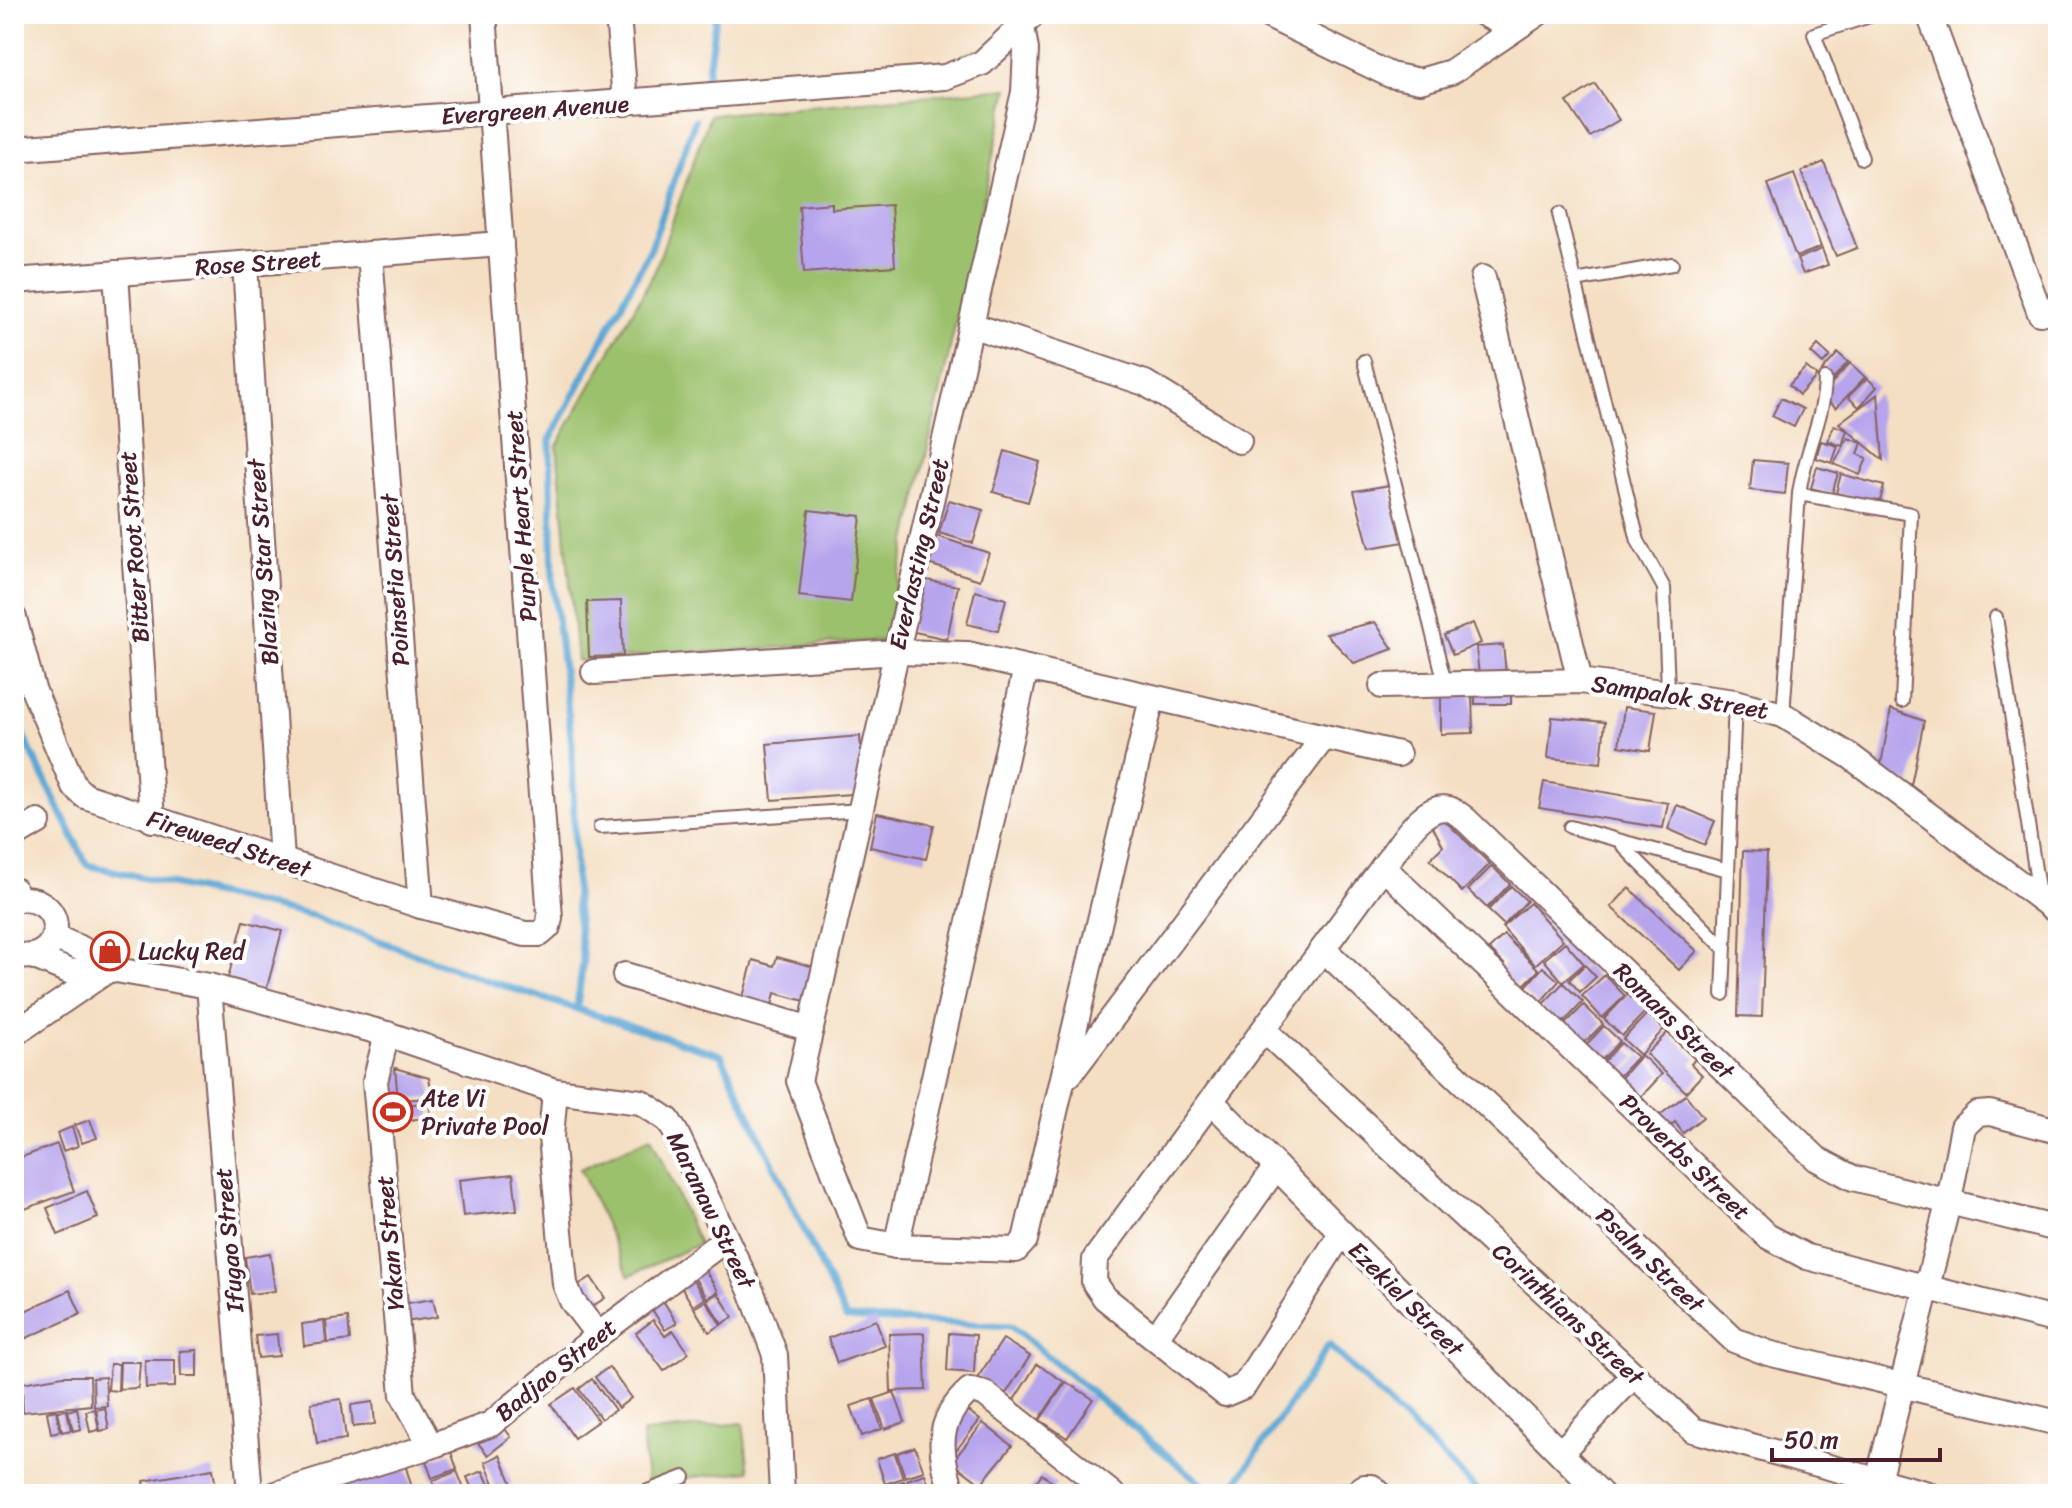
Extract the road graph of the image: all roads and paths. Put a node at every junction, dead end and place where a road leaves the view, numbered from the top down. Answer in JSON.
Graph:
{"nodes":[{"id":1,"x":484,"y":14,"type":"edge"},
{"id":2,"x":618,"y":14,"type":"edge"},
{"id":3,"x":1265,"y":14,"type":"edge"},
{"id":4,"x":1484,"y":14,"type":"edge"},
{"id":5,"x":1876,"y":14,"type":"edge"},
{"id":6,"x":1929,"y":14,"type":"edge"},
{"id":7,"x":1527,"y":19,"type":"edge"},
{"id":8,"x":1028,"y":20,"type":"edge"},
{"id":9,"x":625,"y":103,"type":"junction"},
{"id":10,"x":491,"y":113,"type":"junction"},
{"id":11,"x":14,"y":149,"type":"edge"},
{"id":12,"x":1862,"y":158,"type":"dead end"},
{"id":13,"x":1559,"y":214,"type":"dead end"},
{"id":14,"x":501,"y":244,"type":"junction"},
{"id":15,"x":370,"y":254,"type":"junction"},
{"id":16,"x":245,"y":264,"type":"junction"},
{"id":17,"x":1672,"y":264,"type":"dead end"},
{"id":18,"x":116,"y":273,"type":"junction"},
{"id":19,"x":1483,"y":278,"type":"dead end"},
{"id":20,"x":14,"y":281,"type":"edge"},
{"id":21,"x":1575,"y":281,"type":"junction"},
{"id":22,"x":2058,"y":307,"type":"edge"},
{"id":23,"x":971,"y":325,"type":"junction"},
{"id":24,"x":1364,"y":361,"type":"dead end"},
{"id":25,"x":1825,"y":379,"type":"dead end"},
{"id":26,"x":1239,"y":441,"type":"dead end"},
{"id":27,"x":1799,"y":494,"type":"junction"},
{"id":28,"x":1996,"y":617,"type":"dead end"},
{"id":29,"x":14,"y":618,"type":"edge"},
{"id":30,"x":897,"y":652,"type":"junction"},
{"id":31,"x":1026,"y":668,"type":"junction"},
{"id":32,"x":594,"y":672,"type":"dead end"},
{"id":33,"x":1580,"y":681,"type":"junction"},
{"id":34,"x":1445,"y":683,"type":"junction"},
{"id":35,"x":1382,"y":686,"type":"dead end"},
{"id":36,"x":1668,"y":691,"type":"junction"},
{"id":37,"x":1152,"y":698,"type":"junction"},
{"id":38,"x":1902,"y":701,"type":"dead end"},
{"id":39,"x":1735,"y":702,"type":"junction"},
{"id":40,"x":1783,"y":715,"type":"junction"},
{"id":41,"x":1324,"y":737,"type":"junction"},
{"id":42,"x":1398,"y":754,"type":"dead end"},
{"id":43,"x":862,"y":810,"type":"junction"},
{"id":44,"x":152,"y":820,"type":"junction"},
{"id":45,"x":38,"y":822,"type":"dead end"},
{"id":46,"x":600,"y":827,"type":"dead end"},
{"id":47,"x":1570,"y":827,"type":"dead end"},
{"id":48,"x":14,"y":836,"type":"edge"},
{"id":49,"x":1621,"y":843,"type":"junction"},
{"id":50,"x":282,"y":861,"type":"junction"},
{"id":51,"x":1383,"y":867,"type":"junction"},
{"id":52,"x":1728,"y":870,"type":"junction"},
{"id":53,"x":14,"y":890,"type":"edge"},
{"id":54,"x":2049,"y":905,"type":"edge"},
{"id":55,"x":421,"y":906,"type":"junction"},
{"id":56,"x":550,"y":918,"type":"joint"},
{"id":57,"x":54,"y":937,"type":"junction"},
{"id":58,"x":1723,"y":947,"type":"junction"},
{"id":59,"x":1323,"y":949,"type":"junction"},
{"id":60,"x":23,"y":956,"type":"edge"},
{"id":61,"x":110,"y":969,"type":"junction"},
{"id":62,"x":625,"y":975,"type":"dead end"},
{"id":63,"x":209,"y":986,"type":"junction"},
{"id":64,"x":1723,"y":994,"type":"dead end"},
{"id":65,"x":811,"y":1029,"type":"junction"},
{"id":66,"x":1265,"y":1031,"type":"junction"},
{"id":67,"x":14,"y":1034,"type":"edge"},
{"id":68,"x":387,"y":1034,"type":"junction"},
{"id":69,"x":1064,"y":1082,"type":"junction"},
{"id":70,"x":555,"y":1091,"type":"junction"},
{"id":71,"x":1212,"y":1102,"type":"junction"},
{"id":72,"x":2058,"y":1131,"type":"edge"},
{"id":73,"x":1276,"y":1167,"type":"junction"},
{"id":74,"x":1949,"y":1200,"type":"junction"},
{"id":75,"x":2058,"y":1229,"type":"edge"},
{"id":76,"x":1341,"y":1234,"type":"junction"},
{"id":77,"x":726,"y":1239,"type":"junction"},
{"id":78,"x":896,"y":1246,"type":"junction"},
{"id":79,"x":1926,"y":1289,"type":"junction"},
{"id":80,"x":2058,"y":1321,"type":"edge"},
{"id":81,"x":598,"y":1335,"type":"junction"},
{"id":82,"x":1156,"y":1337,"type":"junction"},
{"id":83,"x":1633,"y":1376,"type":"junction"},
{"id":84,"x":1903,"y":1383,"type":"junction"},
{"id":85,"x":2058,"y":1423,"type":"edge"},
{"id":86,"x":431,"y":1446,"type":"junction"},
{"id":87,"x":1561,"y":1452,"type":"junction"},
{"id":88,"x":684,"y":1477,"type":"dead end"},
{"id":89,"x":1878,"y":1480,"type":"junction"},
{"id":90,"x":250,"y":1494,"type":"edge"},
{"id":91,"x":276,"y":1494,"type":"edge"},
{"id":92,"x":640,"y":1494,"type":"edge"},
{"id":93,"x":782,"y":1494,"type":"edge"},
{"id":94,"x":953,"y":1494,"type":"edge"},
{"id":95,"x":1112,"y":1494,"type":"edge"},
{"id":96,"x":1355,"y":1494,"type":"edge"},
{"id":97,"x":1380,"y":1494,"type":"edge"},
{"id":98,"x":1601,"y":1494,"type":"edge"},
{"id":99,"x":1928,"y":1494,"type":"edge"}],
"edges":[{"from":1,"to":10,"type":"street","name":"Purple Heart Street"},
{"from":2,"to":9,"type":"street"},
{"from":3,"to":7,"type":"street"},
{"from":4,"to":7,"type":"street"},
{"from":5,"to":12,"type":"lane"},
{"from":6,"to":22,"type":"street"},
{"from":8,"to":9,"type":"street","name":"Evergreen Avenue"},
{"from":8,"to":23,"type":"street","name":"Everlasting Street"},
{"from":9,"to":10,"type":"street","name":"Evergreen Avenue"},
{"from":10,"to":11,"type":"street","name":"Evergreen Avenue"},
{"from":10,"to":14,"type":"street","name":"Purple Heart Street"},
{"from":13,"to":21,"type":"lane"},
{"from":14,"to":15,"type":"street","name":"Rose Street"},
{"from":14,"to":56,"type":"street","name":"Purple Heart Street"},
{"from":15,"to":16,"type":"street","name":"Rose Street"},
{"from":15,"to":55,"type":"street","name":"Poinsetia Street"},
{"from":16,"to":18,"type":"street","name":"Rose Street"},
{"from":16,"to":50,"type":"street","name":"Blazing Star Street"},
{"from":17,"to":21,"type":"lane"},
{"from":18,"to":20,"type":"street","name":"Rose Street"},
{"from":18,"to":44,"type":"street","name":"Bitter Root Street"},
{"from":19,"to":33,"type":"street"},
{"from":21,"to":36,"type":"lane"},
{"from":23,"to":26,"type":"street"},
{"from":23,"to":30,"type":"street","name":"Everlasting Street"},
{"from":24,"to":34,"type":"lane"},
{"from":25,"to":27,"type":"lane"},
{"from":27,"to":38,"type":"lane"},
{"from":27,"to":40,"type":"lane"},
{"from":28,"to":54,"type":"lane"},
{"from":29,"to":44,"type":"street","name":"Fireweed Street"},
{"from":30,"to":31,"type":"street"},
{"from":30,"to":32,"type":"street"},
{"from":30,"to":43,"type":"street","name":"Everlasting Street"},
{"from":31,"to":37,"type":"street"},
{"from":31,"to":78,"type":"street"},
{"from":33,"to":34,"type":"street","name":"Sampalok Street"},
{"from":33,"to":36,"type":"street","name":"Sampalok Street"},
{"from":34,"to":35,"type":"street","name":"Sampalok Street"},
{"from":36,"to":39,"type":"street","name":"Sampalok Street"},
{"from":37,"to":41,"type":"street"},
{"from":37,"to":69,"type":"street"},
{"from":39,"to":40,"type":"street","name":"Sampalok Street"},
{"from":39,"to":52,"type":"lane"},
{"from":40,"to":54,"type":"street","name":"Sampalok Street"},
{"from":41,"to":42,"type":"street"},
{"from":41,"to":69,"type":"street"},
{"from":43,"to":46,"type":"lane"},
{"from":43,"to":65,"type":"street","name":"Everlasting Street"},
{"from":44,"to":50,"type":"street","name":"Fireweed Street"},
{"from":45,"to":48,"type":"street"},
{"from":47,"to":49,"type":"lane"},
{"from":49,"to":52,"type":"lane"},
{"from":49,"to":58,"type":"lane"},
{"from":50,"to":55,"type":"street","name":"Fireweed Street"},
{"from":51,"to":59,"type":"street"},
{"from":51,"to":74,"type":"street","name":"Romans Street"},
{"from":51,"to":79,"type":"street","name":"Proverbs Street"},
{"from":52,"to":58,"type":"lane"},
{"from":53,"to":57,"type":"street"},
{"from":55,"to":56,"type":"street","name":"Fireweed Street"},
{"from":57,"to":60,"type":"street","name":"Maranaw Street"},
{"from":57,"to":61,"type":"street","name":"Maranaw Street"},
{"from":58,"to":64,"type":"lane"},
{"from":59,"to":66,"type":"street"},
{"from":59,"to":84,"type":"street","name":"Psalm Street"},
{"from":60,"to":61,"type":"street","name":"Maranaw Street"},
{"from":61,"to":63,"type":"street","name":"Maranaw Street"},
{"from":61,"to":67,"type":"street"},
{"from":62,"to":65,"type":"street"},
{"from":63,"to":68,"type":"street","name":"Maranaw Street"},
{"from":63,"to":90,"type":"street","name":"Ifugao Street"},
{"from":65,"to":78,"type":"street","name":"Everlasting Street"},
{"from":66,"to":71,"type":"street"},
{"from":66,"to":83,"type":"street","name":"Corinthians Street"},
{"from":68,"to":70,"type":"street","name":"Maranaw Street"},
{"from":68,"to":86,"type":"street","name":"Yakan Street"},
{"from":69,"to":78,"type":"street"},
{"from":70,"to":77,"type":"street","name":"Maranaw Street"},
{"from":70,"to":81,"type":"street"},
{"from":71,"to":73,"type":"street","name":"Ezekiel Street"},
{"from":71,"to":82,"type":"street"},
{"from":72,"to":74,"type":"street"},
{"from":73,"to":76,"type":"street","name":"Ezekiel Street"},
{"from":73,"to":82,"type":"street"},
{"from":74,"to":75,"type":"street","name":"Romans Street"},
{"from":74,"to":79,"type":"street"},
{"from":76,"to":82,"type":"street"},
{"from":76,"to":87,"type":"street","name":"Ezekiel Street"},
{"from":77,"to":81,"type":"street","name":"Badjao Street"},
{"from":77,"to":93,"type":"street","name":"Maranaw Street"},
{"from":79,"to":80,"type":"street","name":"Proverbs Street"},
{"from":79,"to":84,"type":"street"},
{"from":81,"to":86,"type":"street","name":"Badjao Street"},
{"from":83,"to":87,"type":"street"},
{"from":83,"to":89,"type":"street","name":"Corinthians Street"},
{"from":84,"to":85,"type":"street","name":"Psalm Street"},
{"from":84,"to":89,"type":"street"},
{"from":86,"to":91,"type":"street","name":"Badjao Street"},
{"from":87,"to":98,"type":"street","name":"Ezekiel Street"},
{"from":88,"to":92,"type":"lane"},
{"from":89,"to":99,"type":"street","name":"Corinthians Street"},
{"from":94,"to":95,"type":"street"},
{"from":96,"to":97,"type":"street"}]}
